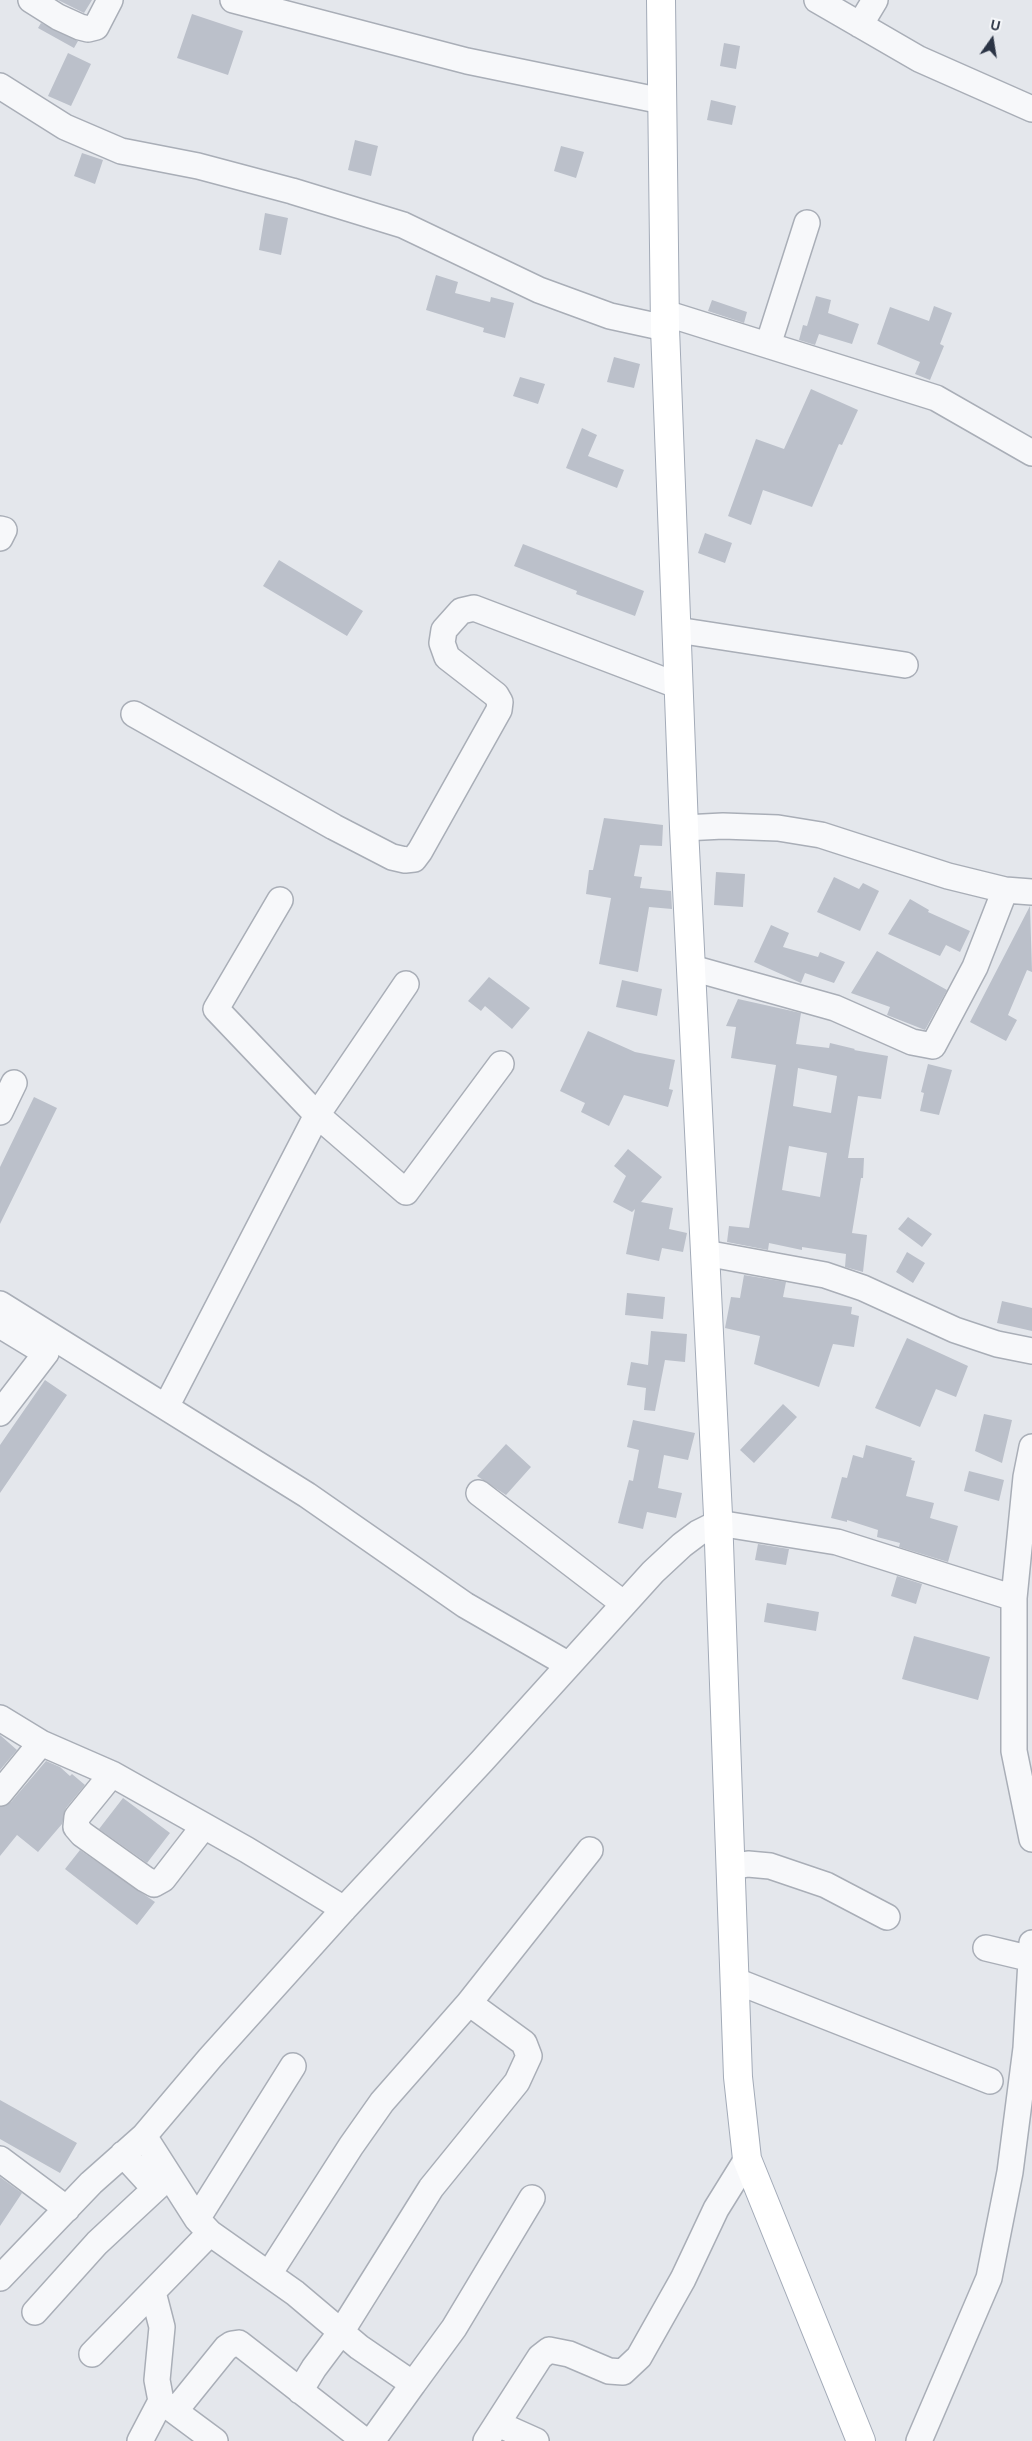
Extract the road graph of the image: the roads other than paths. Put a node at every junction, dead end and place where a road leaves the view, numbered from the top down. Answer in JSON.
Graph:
{"nodes":[{"id":1,"x":31,"y":0,"type":"edge"},
{"id":2,"x":110,"y":0,"type":"edge"},
{"id":3,"x":233,"y":0,"type":"edge"},
{"id":4,"x":661,"y":0,"type":"edge"},
{"id":5,"x":817,"y":0,"type":"edge"},
{"id":6,"x":875,"y":0,"type":"edge"},
{"id":7,"x":860,"y":25,"type":"junction"},
{"id":8,"x":0,"y":86,"type":"edge"},
{"id":9,"x":662,"y":101,"type":"junction"},
{"id":10,"x":1032,"y":108,"type":"edge"},
{"id":11,"x":807,"y":223,"type":"dead end"},
{"id":12,"x":665,"y":320,"type":"junction"},
{"id":13,"x":768,"y":345,"type":"junction"},
{"id":14,"x":1032,"y":453,"type":"edge"},
{"id":15,"x":0,"y":529,"type":"edge"},
{"id":16,"x":0,"y":538,"type":"edge"},
{"id":17,"x":677,"y":630,"type":"junction"},
{"id":18,"x":905,"y":665,"type":"dead end"},
{"id":19,"x":679,"y":686,"type":"junction"},
{"id":20,"x":134,"y":714,"type":"dead end"},
{"id":21,"x":684,"y":828,"type":"junction"},
{"id":22,"x":1005,"y":890,"type":"junction"},
{"id":23,"x":1032,"y":892,"type":"edge"},
{"id":24,"x":280,"y":900,"type":"dead end"},
{"id":25,"x":692,"y":968,"type":"junction"},
{"id":26,"x":406,"y":984,"type":"dead end"},
{"id":27,"x":501,"y":1064,"type":"dead end"},
{"id":28,"x":14,"y":1083,"type":"dead end"},
{"id":29,"x":0,"y":1112,"type":"edge"},
{"id":30,"x":317,"y":1115,"type":"junction"},
{"id":31,"x":705,"y":1253,"type":"junction"},
{"id":32,"x":0,"y":1304,"type":"edge"},
{"id":33,"x":0,"y":1325,"type":"edge"},
{"id":34,"x":54,"y":1348,"type":"junction"},
{"id":35,"x":1032,"y":1351,"type":"edge"},
{"id":36,"x":166,"y":1407,"type":"junction"},
{"id":37,"x":0,"y":1413,"type":"edge"},
{"id":38,"x":1032,"y":1447,"type":"edge"},
{"id":39,"x":478,"y":1493,"type":"dead end"},
{"id":40,"x":718,"y":1522,"type":"junction"},
{"id":41,"x":1014,"y":1598,"type":"junction"},
{"id":42,"x":624,"y":1604,"type":"junction"},
{"id":43,"x":1023,"y":1636,"type":"edge"},
{"id":44,"x":569,"y":1665,"type":"junction"},
{"id":45,"x":0,"y":1718,"type":"edge"},
{"id":46,"x":41,"y":1743,"type":"junction"},
{"id":47,"x":112,"y":1774,"type":"junction"},
{"id":48,"x":0,"y":1793,"type":"edge"},
{"id":49,"x":204,"y":1826,"type":"junction"},
{"id":50,"x":1032,"y":1839,"type":"edge"},
{"id":51,"x":590,"y":1850,"type":"dead end"},
{"id":52,"x":731,"y":1867,"type":"junction"},
{"id":53,"x":344,"y":1908,"type":"junction"},
{"id":54,"x":887,"y":1917,"type":"dead end"},
{"id":55,"x":1032,"y":1943,"type":"edge"},
{"id":56,"x":986,"y":1948,"type":"dead end"},
{"id":57,"x":1032,"y":1959,"type":"edge"},
{"id":58,"x":736,"y":1981,"type":"junction"},
{"id":59,"x":469,"y":2003,"type":"junction"},
{"id":60,"x":293,"y":2066,"type":"dead end"},
{"id":61,"x":990,"y":2081,"type":"dead end"},
{"id":62,"x":144,"y":2136,"type":"junction"},
{"id":63,"x":123,"y":2154,"type":"junction"},
{"id":64,"x":0,"y":2159,"type":"edge"},
{"id":65,"x":747,"y":2160,"type":"junction"},
{"id":66,"x":162,"y":2182,"type":"junction"},
{"id":67,"x":532,"y":2198,"type":"dead end"},
{"id":68,"x":67,"y":2209,"type":"junction"},
{"id":69,"x":209,"y":2231,"type":"junction"},
{"id":70,"x":269,"y":2274,"type":"junction"},
{"id":71,"x":0,"y":2278,"type":"edge"},
{"id":72,"x":156,"y":2303,"type":"junction"},
{"id":73,"x":35,"y":2312,"type":"dead end"},
{"id":74,"x":341,"y":2332,"type":"junction"},
{"id":75,"x":92,"y":2354,"type":"dead end"},
{"id":76,"x":413,"y":2384,"type":"junction"},
{"id":77,"x":300,"y":2391,"type":"junction"},
{"id":78,"x":168,"y":2406,"type":"junction"},
{"id":79,"x":492,"y":2432,"type":"edge"},
{"id":80,"x":140,"y":2441,"type":"edge"},
{"id":81,"x":215,"y":2441,"type":"edge"},
{"id":82,"x":365,"y":2441,"type":"edge"},
{"id":83,"x":372,"y":2441,"type":"edge"},
{"id":84,"x":536,"y":2441,"type":"edge"},
{"id":85,"x":862,"y":2441,"type":"edge"},
{"id":86,"x":919,"y":2441,"type":"edge"}],
"edges":[{"from":1,"to":2,"type":"street"},
{"from":3,"to":9,"type":"street"},
{"from":4,"to":9,"type":"main road"},
{"from":5,"to":7,"type":"street"},
{"from":6,"to":7,"type":"street"},
{"from":7,"to":10,"type":"street"},
{"from":8,"to":12,"type":"street"},
{"from":9,"to":12,"type":"main road"},
{"from":11,"to":13,"type":"street"},
{"from":12,"to":13,"type":"street"},
{"from":12,"to":17,"type":"main road"},
{"from":13,"to":14,"type":"street"},
{"from":15,"to":16,"type":"street"},
{"from":17,"to":18,"type":"street"},
{"from":17,"to":19,"type":"main road"},
{"from":19,"to":20,"type":"street"},
{"from":19,"to":21,"type":"main road"},
{"from":21,"to":22,"type":"street"},
{"from":21,"to":25,"type":"main road"},
{"from":22,"to":23,"type":"street"},
{"from":22,"to":25,"type":"street"},
{"from":24,"to":30,"type":"street"},
{"from":25,"to":31,"type":"main road"},
{"from":26,"to":30,"type":"street"},
{"from":27,"to":30,"type":"street"},
{"from":28,"to":29,"type":"street"},
{"from":30,"to":36,"type":"street"},
{"from":31,"to":35,"type":"street"},
{"from":31,"to":40,"type":"main road"},
{"from":32,"to":34,"type":"street"},
{"from":33,"to":34,"type":"street"},
{"from":34,"to":36,"type":"street"},
{"from":34,"to":37,"type":"street"},
{"from":36,"to":44,"type":"street"},
{"from":38,"to":41,"type":"street"},
{"from":39,"to":42,"type":"street"},
{"from":40,"to":41,"type":"street"},
{"from":40,"to":42,"type":"street"},
{"from":40,"to":52,"type":"main road"},
{"from":41,"to":43,"type":"street"},
{"from":42,"to":44,"type":"street"},
{"from":43,"to":50,"type":"street"},
{"from":44,"to":53,"type":"street"},
{"from":45,"to":46,"type":"street"},
{"from":46,"to":47,"type":"street"},
{"from":46,"to":48,"type":"street"},
{"from":47,"to":49,"type":"street"},
{"from":47,"to":49,"type":"street"},
{"from":49,"to":53,"type":"street"},
{"from":51,"to":59,"type":"street"},
{"from":52,"to":54,"type":"street"},
{"from":52,"to":58,"type":"main road"},
{"from":53,"to":62,"type":"street"},
{"from":55,"to":57,"type":"street"},
{"from":56,"to":57,"type":"street"},
{"from":57,"to":86,"type":"street"},
{"from":58,"to":61,"type":"street"},
{"from":58,"to":65,"type":"main road"},
{"from":59,"to":70,"type":"street"},
{"from":59,"to":74,"type":"street"},
{"from":60,"to":69,"type":"street"},
{"from":62,"to":63,"type":"street"},
{"from":62,"to":66,"type":"street"},
{"from":63,"to":66,"type":"street"},
{"from":63,"to":68,"type":"street"},
{"from":64,"to":68,"type":"street"},
{"from":65,"to":79,"type":"street"},
{"from":65,"to":85,"type":"main road"},
{"from":66,"to":69,"type":"street"},
{"from":66,"to":73,"type":"street"},
{"from":67,"to":76,"type":"street"},
{"from":68,"to":71,"type":"street"},
{"from":69,"to":70,"type":"street"},
{"from":69,"to":72,"type":"street"},
{"from":70,"to":74,"type":"street"},
{"from":72,"to":75,"type":"street"},
{"from":72,"to":78,"type":"street"},
{"from":74,"to":76,"type":"street"},
{"from":74,"to":77,"type":"street"},
{"from":76,"to":83,"type":"street"},
{"from":77,"to":78,"type":"street"},
{"from":77,"to":82,"type":"street"},
{"from":78,"to":80,"type":"street"},
{"from":78,"to":81,"type":"street"},
{"from":79,"to":84,"type":"street"}]}
